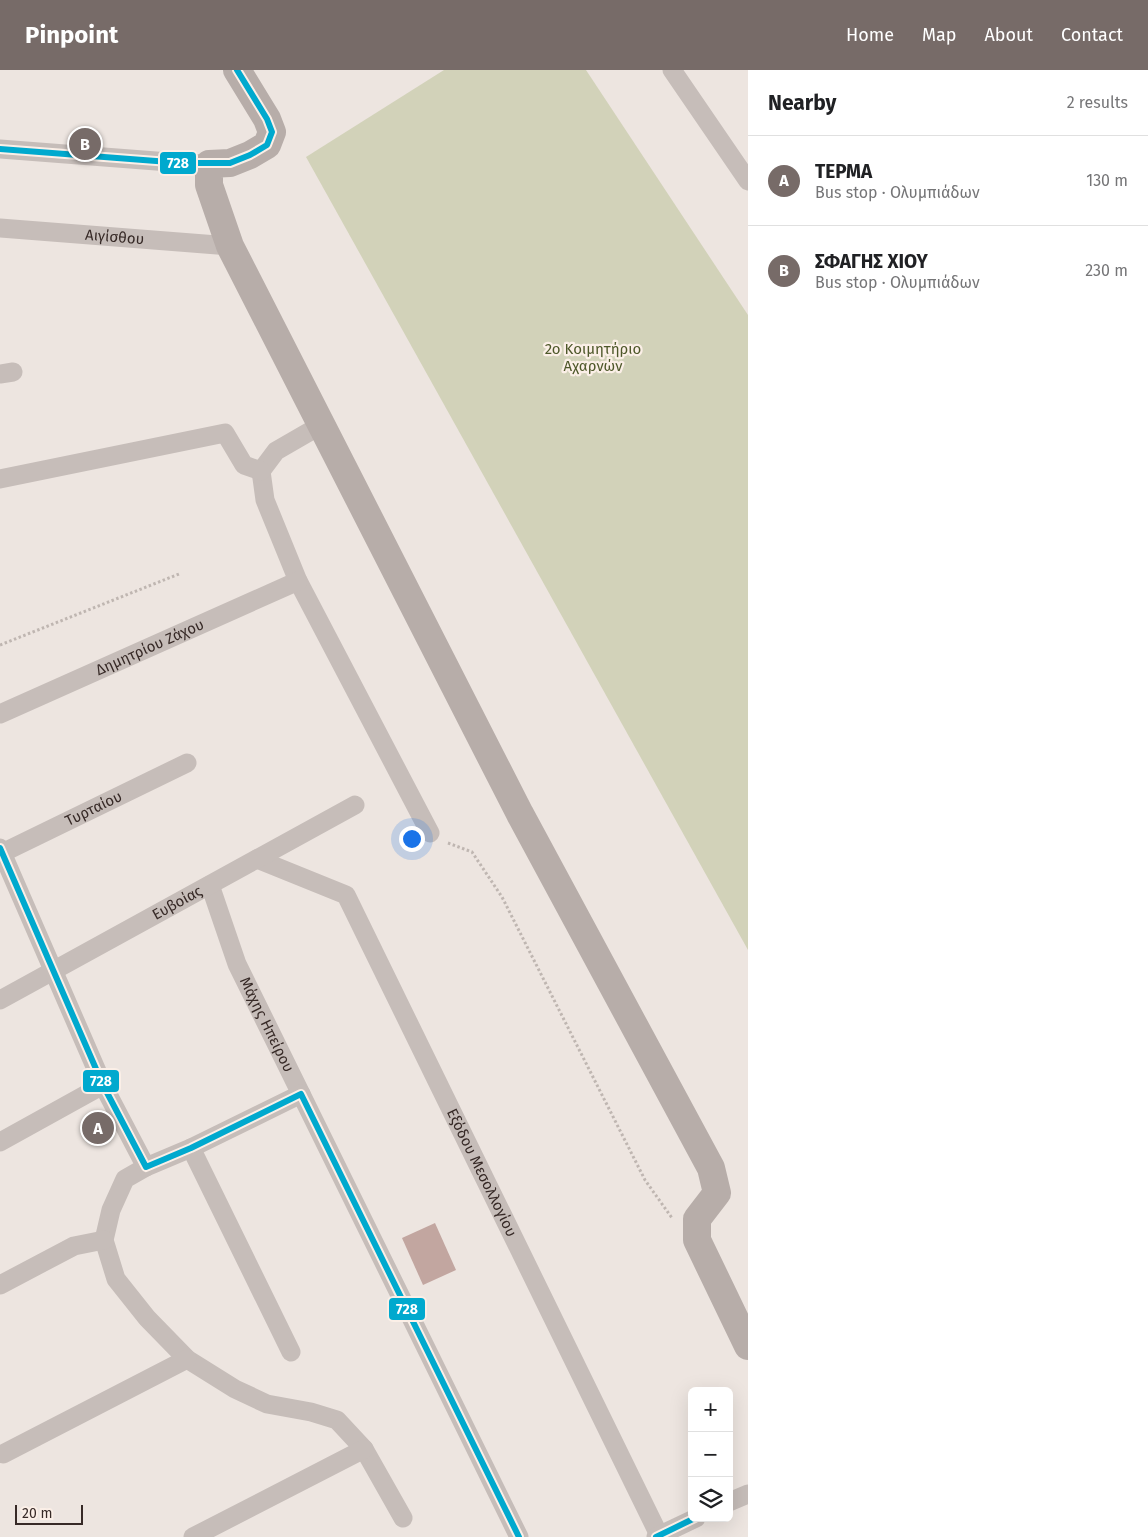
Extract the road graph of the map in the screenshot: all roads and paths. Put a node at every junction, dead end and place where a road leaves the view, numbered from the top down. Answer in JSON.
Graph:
{"nodes":[{"id":1,"x":237,"y":70,"type":"edge"},
{"id":2,"x":672,"y":70,"type":"edge"},
{"id":3,"x":0,"y":149,"type":"edge"},
{"id":4,"x":209,"y":164,"type":"junction"},
{"id":5,"x":748,"y":181,"type":"edge"},
{"id":6,"x":0,"y":228,"type":"edge"},
{"id":7,"x":230,"y":246,"type":"junction"},
{"id":8,"x":321,"y":425,"type":"junction"},
{"id":9,"x":262,"y":471,"type":"junction"},
{"id":10,"x":0,"y":479,"type":"edge"},
{"id":11,"x":179,"y":574,"type":"dead end"},
{"id":12,"x":298,"y":581,"type":"junction"},
{"id":13,"x":0,"y":645,"type":"edge"},
{"id":14,"x":0,"y":714,"type":"edge"},
{"id":15,"x":187,"y":763,"type":"dead end"},
{"id":16,"x":355,"y":805,"type":"dead end"},
{"id":17,"x":430,"y":833,"type":"joint"},
{"id":18,"x":1,"y":851,"type":"edge"},
{"id":19,"x":257,"y":859,"type":"junction"},
{"id":20,"x":210,"y":884,"type":"junction"},
{"id":21,"x":53,"y":970,"type":"junction"},
{"id":22,"x":0,"y":1000,"type":"edge"},
{"id":23,"x":103,"y":1085,"type":"junction"},
{"id":24,"x":301,"y":1094,"type":"junction"},
{"id":25,"x":0,"y":1142,"type":"edge"},
{"id":26,"x":191,"y":1148,"type":"junction"},
{"id":27,"x":146,"y":1167,"type":"junction"},
{"id":28,"x":104,"y":1240,"type":"junction"},
{"id":29,"x":697,"y":1240,"type":"junction"},
{"id":30,"x":0,"y":1285,"type":"edge"},
{"id":31,"x":748,"y":1346,"type":"edge"},
{"id":32,"x":291,"y":1352,"type":"dead end"},
{"id":33,"x":187,"y":1358,"type":"junction"},
{"id":34,"x":364,"y":1449,"type":"junction"},
{"id":35,"x":3,"y":1454,"type":"dead end"},
{"id":36,"x":748,"y":1494,"type":"edge"},
{"id":37,"x":733,"y":1500,"type":"edge"},
{"id":38,"x":403,"y":1518,"type":"dead end"},
{"id":39,"x":688,"y":1522,"type":"edge"},
{"id":40,"x":193,"y":1537,"type":"edge"},
{"id":41,"x":520,"y":1537,"type":"edge"},
{"id":42,"x":659,"y":1537,"type":"edge"}],
"edges":[{"from":1,"to":4,"type":"street"},
{"from":2,"to":5,"type":"street"},
{"from":3,"to":4,"type":"street"},
{"from":4,"to":7,"type":"street"},
{"from":6,"to":7,"type":"street","name":"Αιγίσθου"},
{"from":7,"to":8,"type":"street"},
{"from":8,"to":9,"type":"street"},
{"from":8,"to":29,"type":"street"},
{"from":9,"to":10,"type":"street"},
{"from":9,"to":12,"type":"street"},
{"from":11,"to":13,"type":"path"},
{"from":12,"to":14,"type":"street","name":"Δημητρίου Ζάχου"},
{"from":12,"to":17,"type":"street"},
{"from":15,"to":18,"type":"street","name":"Τυρταίου"},
{"from":16,"to":19,"type":"street","name":"Ευβοίας"},
{"from":17,"to":29,"type":"path"},
{"from":18,"to":21,"type":"street"},
{"from":19,"to":20,"type":"street","name":"Ευβοίας"},
{"from":19,"to":42,"type":"street","name":"Εξόδου Μεσολλογίου"},
{"from":20,"to":21,"type":"street","name":"Ευβοίας"},
{"from":20,"to":24,"type":"street","name":"Μάχης Ηπείρου"},
{"from":21,"to":22,"type":"street","name":"Ευβοίας"},
{"from":21,"to":23,"type":"street"},
{"from":23,"to":25,"type":"street"},
{"from":23,"to":27,"type":"street"},
{"from":24,"to":26,"type":"street"},
{"from":24,"to":41,"type":"street","name":"Μάχης Ηπείρου"},
{"from":26,"to":27,"type":"street"},
{"from":26,"to":32,"type":"street"},
{"from":27,"to":28,"type":"street"},
{"from":28,"to":30,"type":"street"},
{"from":28,"to":33,"type":"street"},
{"from":29,"to":31,"type":"street"},
{"from":33,"to":34,"type":"street"},
{"from":33,"to":35,"type":"street"},
{"from":34,"to":38,"type":"street"},
{"from":34,"to":40,"type":"street"},
{"from":36,"to":37,"type":"street"},
{"from":39,"to":42,"type":"street"}]}
